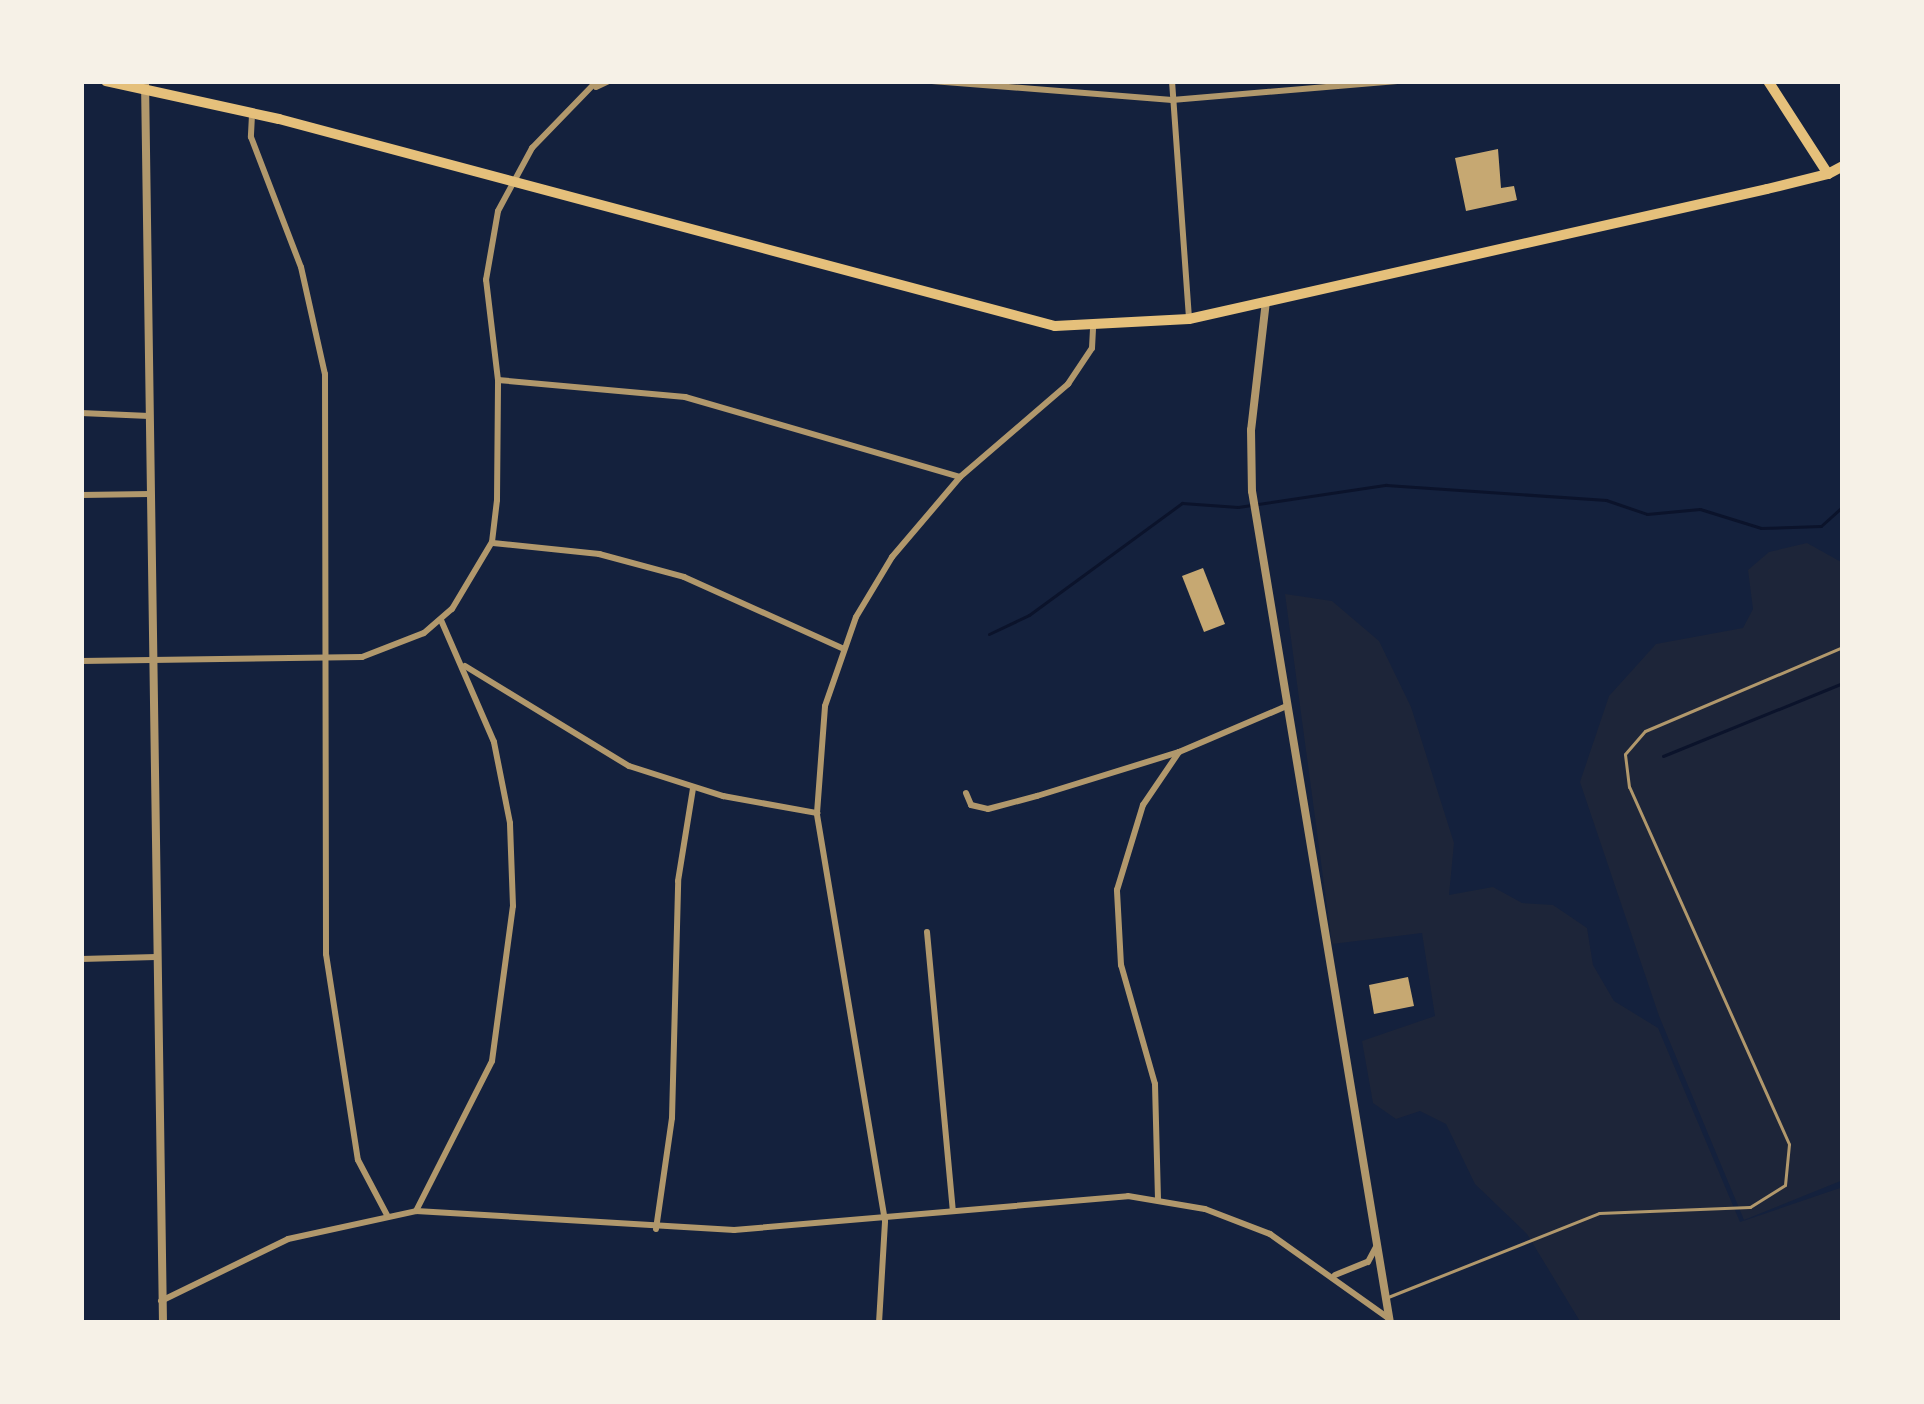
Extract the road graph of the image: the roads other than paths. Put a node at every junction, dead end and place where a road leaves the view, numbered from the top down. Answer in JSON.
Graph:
{"nodes":[{"id":1,"x":106,"y":81,"type":"edge"},
{"id":2,"x":609,"y":81,"type":"edge"},
{"id":3,"x":932,"y":81,"type":"edge"},
{"id":4,"x":1172,"y":81,"type":"edge"},
{"id":5,"x":1397,"y":81,"type":"edge"},
{"id":6,"x":1768,"y":81,"type":"edge"},
{"id":7,"x":145,"y":84,"type":"edge"},
{"id":8,"x":595,"y":84,"type":"edge"},
{"id":9,"x":1172,"y":100,"type":"junction"},
{"id":10,"x":252,"y":112,"type":"junction"},
{"id":11,"x":1843,"y":170,"type":"edge"},
{"id":12,"x":1828,"y":174,"type":"junction"},
{"id":13,"x":510,"y":183,"type":"junction"},
{"id":14,"x":1266,"y":302,"type":"junction"},
{"id":15,"x":1189,"y":319,"type":"junction"},
{"id":16,"x":1093,"y":328,"type":"junction"},
{"id":17,"x":498,"y":380,"type":"junction"},
{"id":18,"x":81,"y":413,"type":"edge"},
{"id":19,"x":149,"y":416,"type":"junction"},
{"id":20,"x":960,"y":477,"type":"junction"},
{"id":21,"x":150,"y":494,"type":"junction"},
{"id":22,"x":81,"y":495,"type":"edge"},
{"id":23,"x":491,"y":542,"type":"junction"},
{"id":24,"x":441,"y":620,"type":"junction"},
{"id":25,"x":1843,"y":647,"type":"edge"},
{"id":26,"x":842,"y":648,"type":"junction"},
{"id":27,"x":325,"y":660,"type":"junction"},
{"id":28,"x":81,"y":662,"type":"edge"},
{"id":29,"x":152,"y":662,"type":"junction"},
{"id":30,"x":465,"y":665,"type":"junction"},
{"id":31,"x":1287,"y":706,"type":"junction"},
{"id":32,"x":1180,"y":752,"type":"junction"},
{"id":33,"x":693,"y":788,"type":"junction"},
{"id":34,"x":966,"y":793,"type":"dead end"},
{"id":35,"x":817,"y":813,"type":"junction"},
{"id":36,"x":927,"y":932,"type":"dead end"},
{"id":37,"x":156,"y":957,"type":"junction"},
{"id":38,"x":81,"y":959,"type":"edge"},
{"id":39,"x":1158,"y":1199,"type":"junction"},
{"id":40,"x":416,"y":1211,"type":"junction"},
{"id":41,"x":952,"y":1211,"type":"junction"},
{"id":42,"x":388,"y":1217,"type":"junction"},
{"id":43,"x":885,"y":1221,"type":"junction"},
{"id":44,"x":656,"y":1229,"type":"junction"},
{"id":45,"x":1378,"y":1244,"type":"junction"},
{"id":46,"x":1334,"y":1275,"type":"junction"},
{"id":47,"x":1386,"y":1298,"type":"junction"},
{"id":48,"x":161,"y":1301,"type":"junction"},
{"id":49,"x":1390,"y":1321,"type":"edge"},
{"id":50,"x":163,"y":1323,"type":"edge"},
{"id":51,"x":879,"y":1323,"type":"edge"}],
"edges":[{"from":1,"to":7,"type":"main road"},
{"from":2,"to":8,"type":"street"},
{"from":3,"to":9,"type":"street"},
{"from":4,"to":9,"type":"street"},
{"from":5,"to":9,"type":"street"},
{"from":6,"to":12,"type":"main road"},
{"from":7,"to":10,"type":"main road"},
{"from":7,"to":19,"type":"street"},
{"from":8,"to":13,"type":"street"},
{"from":9,"to":15,"type":"street"},
{"from":10,"to":13,"type":"main road"},
{"from":10,"to":27,"type":"street"},
{"from":11,"to":12,"type":"main road"},
{"from":12,"to":14,"type":"main road"},
{"from":13,"to":16,"type":"main road"},
{"from":13,"to":17,"type":"street"},
{"from":14,"to":15,"type":"main road"},
{"from":14,"to":31,"type":"street"},
{"from":15,"to":16,"type":"main road"},
{"from":16,"to":20,"type":"street"},
{"from":17,"to":20,"type":"street"},
{"from":17,"to":23,"type":"street"},
{"from":18,"to":19,"type":"street"},
{"from":19,"to":21,"type":"street"},
{"from":20,"to":26,"type":"street"},
{"from":21,"to":22,"type":"street"},
{"from":21,"to":29,"type":"street"},
{"from":23,"to":24,"type":"street"},
{"from":23,"to":26,"type":"street"},
{"from":24,"to":27,"type":"street"},
{"from":24,"to":30,"type":"street"},
{"from":25,"to":47,"type":"lane"},
{"from":26,"to":35,"type":"street"},
{"from":27,"to":29,"type":"street"},
{"from":27,"to":42,"type":"street"},
{"from":28,"to":29,"type":"street"},
{"from":29,"to":37,"type":"street"},
{"from":30,"to":33,"type":"street"},
{"from":30,"to":40,"type":"street"},
{"from":31,"to":32,"type":"street"},
{"from":31,"to":45,"type":"street"},
{"from":32,"to":34,"type":"street"},
{"from":32,"to":39,"type":"street"},
{"from":33,"to":35,"type":"street"},
{"from":33,"to":44,"type":"street"},
{"from":35,"to":43,"type":"street"},
{"from":36,"to":41,"type":"street"},
{"from":37,"to":38,"type":"street"},
{"from":37,"to":48,"type":"street"},
{"from":39,"to":41,"type":"street"},
{"from":39,"to":46,"type":"street"},
{"from":40,"to":42,"type":"street"},
{"from":40,"to":44,"type":"street"},
{"from":41,"to":43,"type":"street"},
{"from":42,"to":48,"type":"street"},
{"from":43,"to":44,"type":"street"},
{"from":43,"to":51,"type":"street"},
{"from":45,"to":46,"type":"street"},
{"from":45,"to":47,"type":"street"},
{"from":46,"to":49,"type":"street"},
{"from":47,"to":49,"type":"street"},
{"from":48,"to":50,"type":"street"}]}
